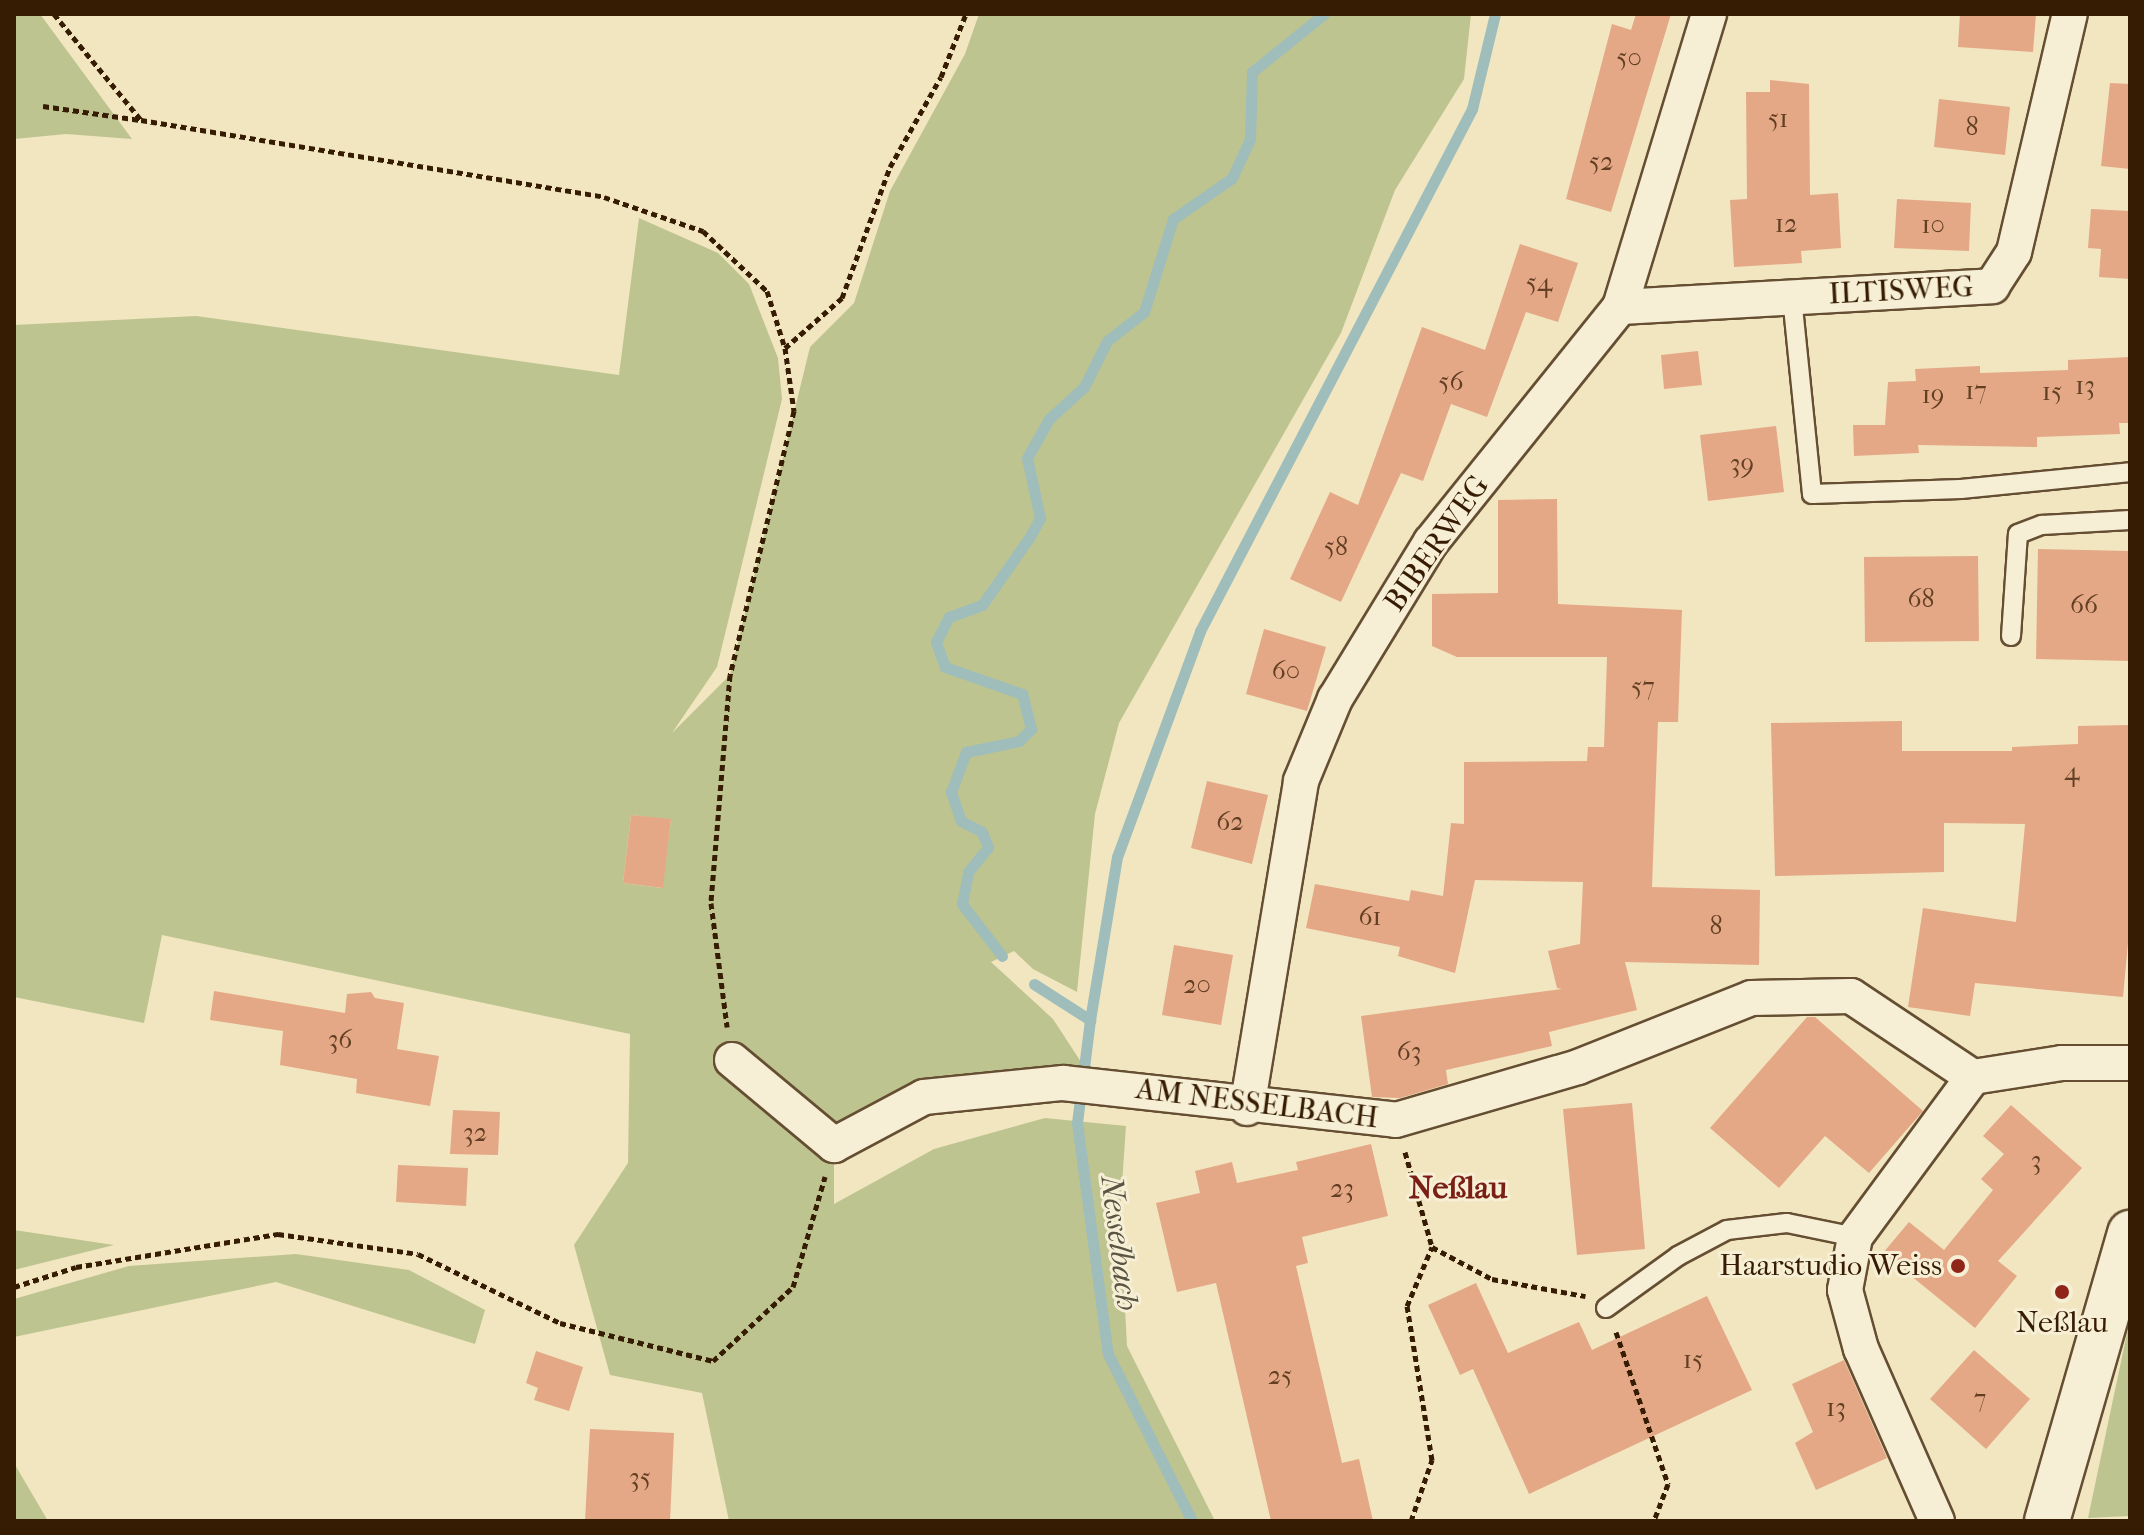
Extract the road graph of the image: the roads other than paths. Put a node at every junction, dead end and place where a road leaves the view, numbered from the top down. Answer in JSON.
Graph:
{"nodes":[{"id":1,"x":1709,"y":14,"type":"edge"},
{"id":2,"x":2070,"y":14,"type":"edge"},
{"id":3,"x":1792,"y":297,"type":"junction"},
{"id":4,"x":1620,"y":307,"type":"junction"},
{"id":5,"x":2130,"y":472,"type":"edge"},
{"id":6,"x":2130,"y":520,"type":"edge"},
{"id":7,"x":2011,"y":636,"type":"dead end"},
{"id":8,"x":732,"y":1060,"type":"road end"},
{"id":9,"x":2130,"y":1063,"type":"edge"},
{"id":10,"x":1973,"y":1077,"type":"junction"},
{"id":11,"x":1247,"y":1108,"type":"junction"},
{"id":12,"x":2130,"y":1233,"type":"edge"},
{"id":13,"x":1855,"y":1237,"type":"junction"},
{"id":14,"x":1606,"y":1308,"type":"road end"},
{"id":15,"x":1937,"y":1521,"type":"edge"},
{"id":16,"x":2047,"y":1521,"type":"edge"}],
"edges":[{"from":1,"to":4,"type":"street","name":"BIBERWEG"},
{"from":2,"to":3,"type":"street","name":"ILTISWEG"},
{"from":3,"to":4,"type":"street","name":"ILTISWEG"},
{"from":3,"to":5,"type":"lane"},
{"from":4,"to":11,"type":"street","name":"BIBERWEG"},
{"from":6,"to":7,"type":"lane"},
{"from":8,"to":11,"type":"street","name":"AM NESSELBACH"},
{"from":9,"to":10,"type":"street"},
{"from":10,"to":11,"type":"street","name":"AM NESSELBACH"},
{"from":10,"to":13,"type":"street"},
{"from":12,"to":16,"type":"main road"},
{"from":13,"to":14,"type":"lane"},
{"from":13,"to":15,"type":"street"}]}
